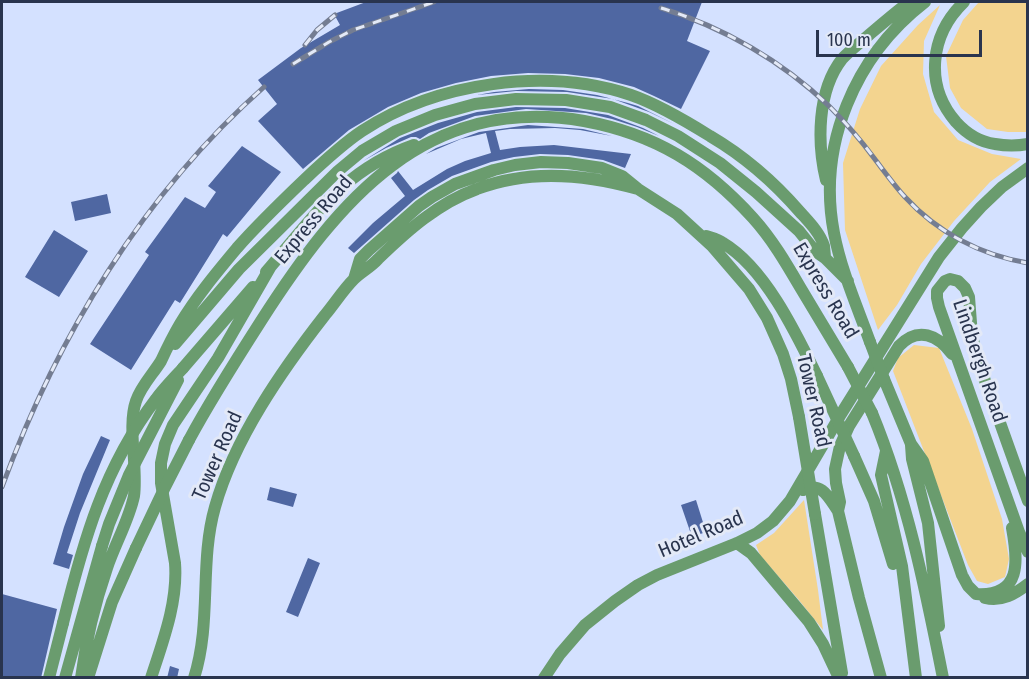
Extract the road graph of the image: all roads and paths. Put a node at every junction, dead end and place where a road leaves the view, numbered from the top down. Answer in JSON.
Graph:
{"nodes":[{"id":1,"x":909,"y":2,"type":"edge"},
{"id":2,"x":925,"y":2,"type":"edge"},
{"id":3,"x":964,"y":2,"type":"edge"},
{"id":4,"x":452,"y":131,"type":"junction"},
{"id":5,"x":1028,"y":144,"type":"edge"},
{"id":6,"x":1028,"y":168,"type":"edge"},
{"id":7,"x":830,"y":193,"type":"junction"},
{"id":8,"x":697,"y":232,"type":"junction"},
{"id":9,"x":825,"y":258,"type":"junction"},
{"id":10,"x":271,"y":266,"type":"junction"},
{"id":11,"x":848,"y":281,"type":"junction"},
{"id":12,"x":159,"y":363,"type":"junction"},
{"id":13,"x":959,"y":366,"type":"junction"},
{"id":14,"x":183,"y":368,"type":"junction"},
{"id":15,"x":911,"y":444,"type":"junction"},
{"id":16,"x":886,"y":449,"type":"junction"},
{"id":17,"x":1005,"y":494,"type":"junction"},
{"id":18,"x":790,"y":501,"type":"junction"},
{"id":19,"x":1028,"y":501,"type":"edge"},
{"id":20,"x":838,"y":511,"type":"junction"},
{"id":21,"x":736,"y":543,"type":"junction"},
{"id":22,"x":1028,"y":552,"type":"edge"},
{"id":23,"x":1028,"y":584,"type":"edge"},
{"id":24,"x":976,"y":594,"type":"junction"},
{"id":25,"x":92,"y":623,"type":"junction"},
{"id":26,"x":913,"y":647,"type":"junction"},
{"id":27,"x":49,"y":678,"type":"edge"},
{"id":28,"x":65,"y":678,"type":"edge"},
{"id":29,"x":81,"y":678,"type":"edge"},
{"id":30,"x":88,"y":678,"type":"edge"},
{"id":31,"x":151,"y":678,"type":"edge"},
{"id":32,"x":194,"y":678,"type":"edge"},
{"id":33,"x":544,"y":678,"type":"edge"},
{"id":34,"x":841,"y":678,"type":"edge"},
{"id":35,"x":881,"y":678,"type":"edge"},
{"id":36,"x":916,"y":678,"type":"edge"},
{"id":37,"x":943,"y":678,"type":"edge"}],
"edges":[{"from":1,"to":7,"type":"street"},
{"from":2,"to":7,"type":"street"},
{"from":3,"to":5,"type":"street"},
{"from":4,"to":10,"type":"street"},
{"from":4,"to":16,"type":"street","name":"Express Road","bridge":true},
{"from":4,"to":25,"type":"street","name":"Express Road","bridge":true},
{"from":6,"to":18,"type":"street","name":"Hotel Road"},
{"from":7,"to":11,"type":"street"},
{"from":8,"to":26,"type":"street","bridge":true},
{"from":8,"to":32,"type":"street","name":"Tower Road"},
{"from":8,"to":34,"type":"street","name":"Tower Road","bridge":true},
{"from":9,"to":11,"type":"street"},
{"from":9,"to":12,"type":"street"},
{"from":9,"to":12,"type":"street"},
{"from":10,"to":14,"type":"street"},
{"from":10,"to":31,"type":"street"},
{"from":11,"to":15,"type":"street","bridge":true},
{"from":12,"to":25,"type":"street"},
{"from":13,"to":17,"type":"street","name":"Lindbergh Road"},
{"from":13,"to":19,"type":"street","name":"Lindbergh Road"},
{"from":13,"to":20,"type":"street"},
{"from":14,"to":25,"type":"street","bridge":true},
{"from":14,"to":27,"type":"street","bridge":true},
{"from":15,"to":24,"type":"street"},
{"from":15,"to":37,"type":"street"},
{"from":16,"to":26,"type":"street","name":"Express Road"},
{"from":16,"to":37,"type":"street","name":"Express Road"},
{"from":17,"to":22,"type":"street","name":"Lindbergh Road"},
{"from":17,"to":24,"type":"street"},
{"from":18,"to":20,"type":"street"},
{"from":18,"to":21,"type":"street","name":"Hotel Road"},
{"from":20,"to":35,"type":"street"},
{"from":21,"to":33,"type":"street","name":"Hotel Road"},
{"from":21,"to":34,"type":"street"},
{"from":23,"to":24,"type":"street"},
{"from":25,"to":28,"type":"street"},
{"from":25,"to":29,"type":"street"},
{"from":25,"to":30,"type":"street","name":"Express Road"},
{"from":26,"to":36,"type":"street","name":"Express Road"}]}
